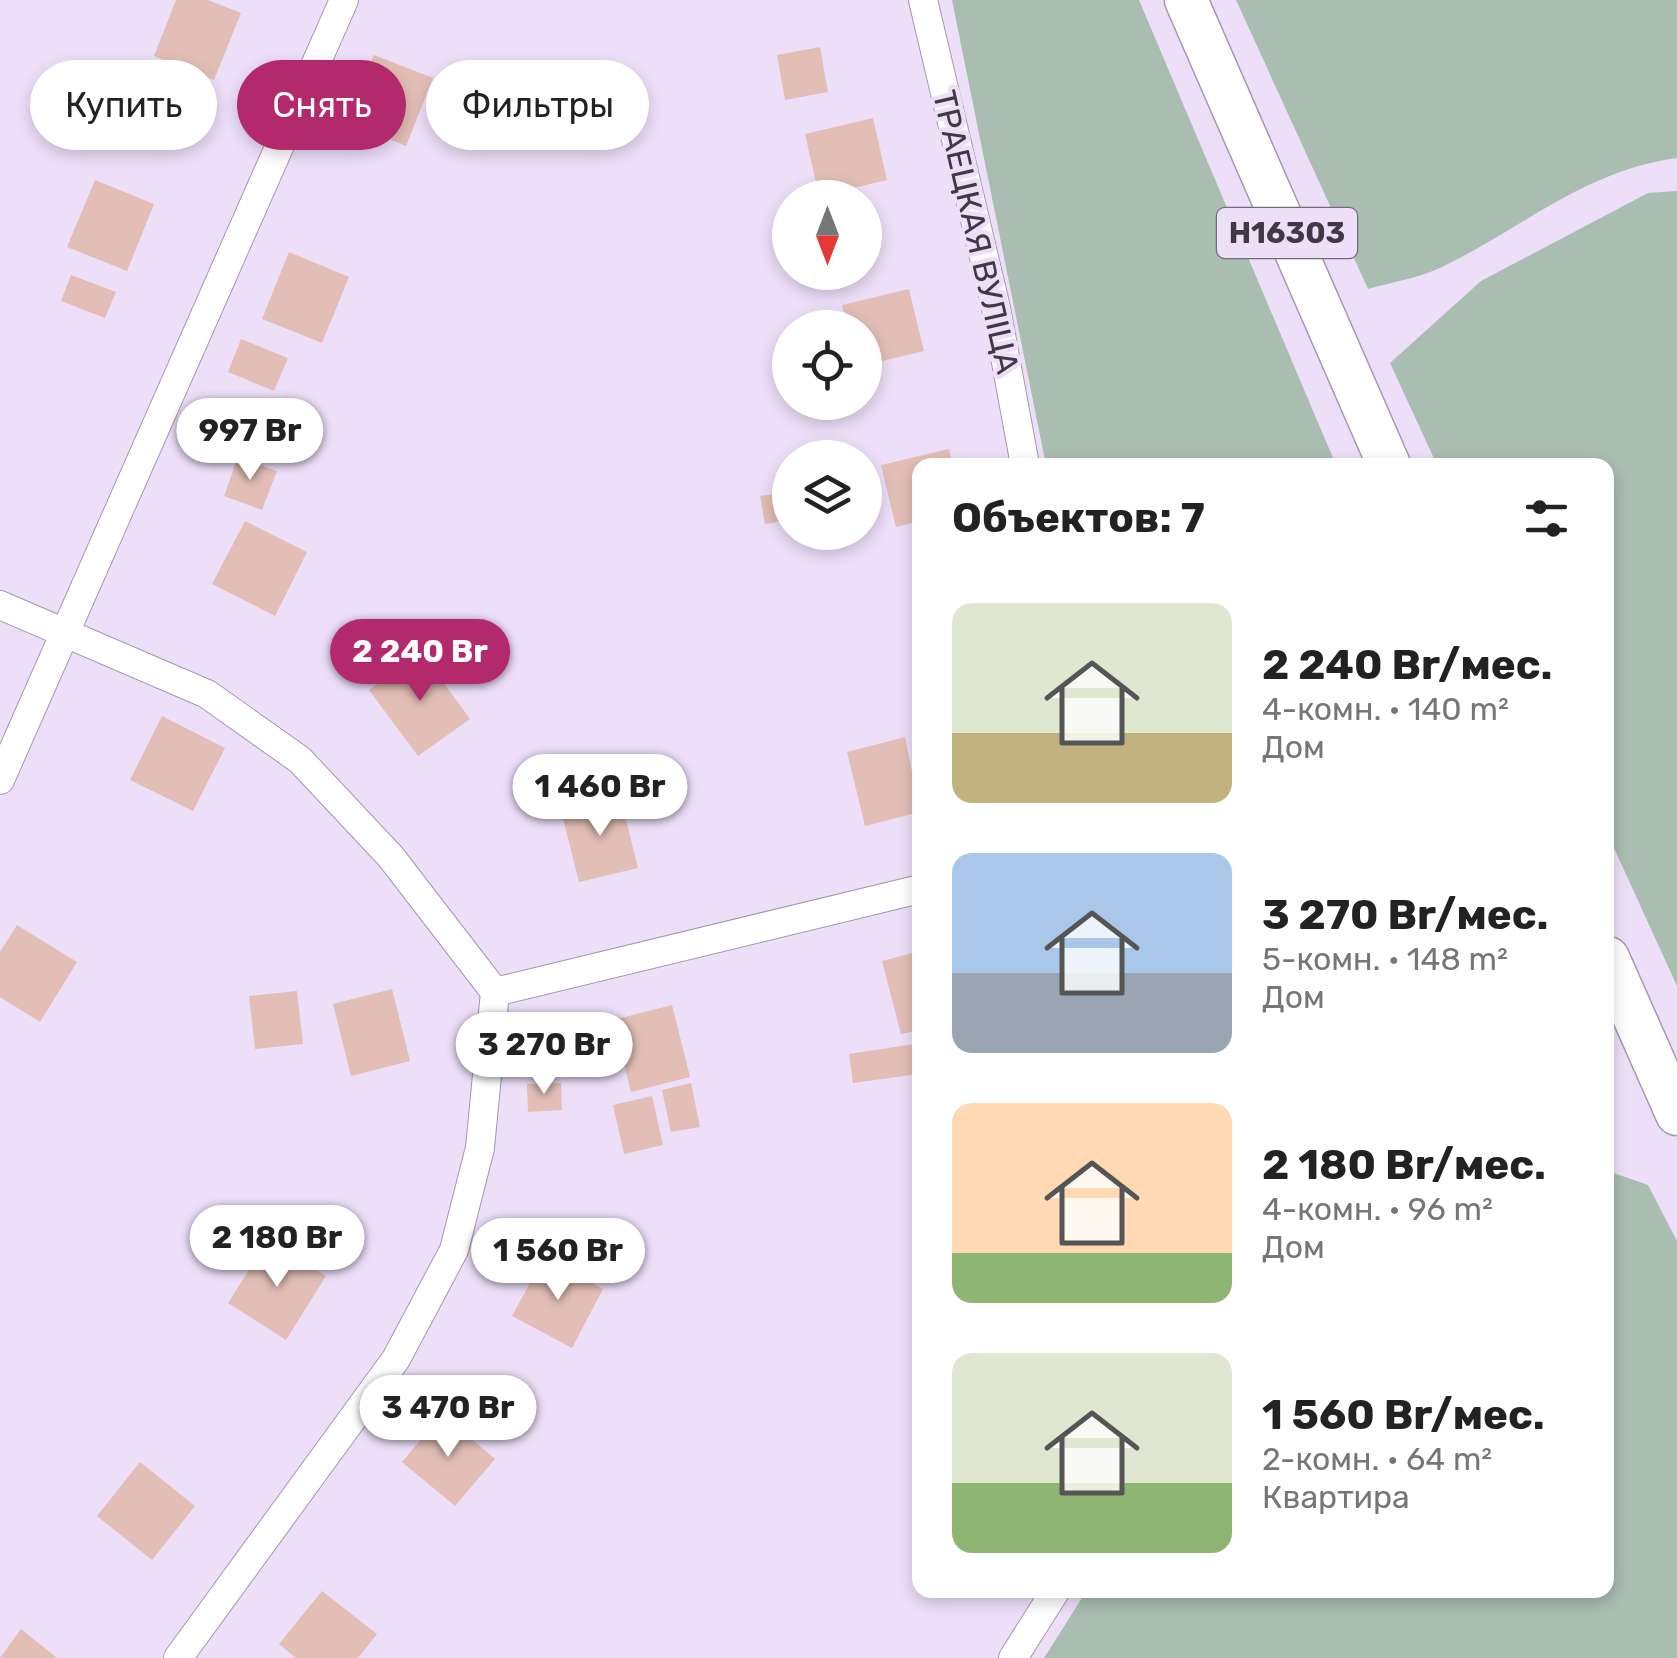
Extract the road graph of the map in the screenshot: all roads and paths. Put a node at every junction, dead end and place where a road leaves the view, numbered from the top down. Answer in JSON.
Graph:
{"nodes":[{"id":1,"x":344,"y":0,"type":"edge"},
{"id":2,"x":923,"y":0,"type":"edge"},
{"id":3,"x":1186,"y":0,"type":"edge"},
{"id":4,"x":1024,"y":458,"type":"edge"},
{"id":5,"x":1386,"y":458,"type":"edge"},
{"id":6,"x":0,"y":605,"type":"edge"},
{"id":7,"x":64,"y":633,"type":"junction"},
{"id":8,"x":0,"y":780,"type":"edge"},
{"id":9,"x":912,"y":891,"type":"edge"},
{"id":10,"x":1614,"y":972,"type":"edge"},
{"id":11,"x":495,"y":992,"type":"junction"},
{"id":12,"x":1677,"y":1114,"type":"edge"},
{"id":13,"x":1051,"y":1598,"type":"edge"},
{"id":14,"x":178,"y":1658,"type":"edge"},
{"id":15,"x":1013,"y":1658,"type":"edge"}],
"edges":[{"from":1,"to":7,"type":"street"},
{"from":2,"to":4,"type":"street","name":"ТРАЕЦКАЯ ВУЛІЦА"},
{"from":3,"to":5,"type":"main road","number":"Н16303"},
{"from":6,"to":7,"type":"street"},
{"from":7,"to":8,"type":"street"},
{"from":7,"to":11,"type":"street"},
{"from":9,"to":11,"type":"street"},
{"from":10,"to":12,"type":"main road"},
{"from":11,"to":14,"type":"street"},
{"from":13,"to":15,"type":"street"}]}
